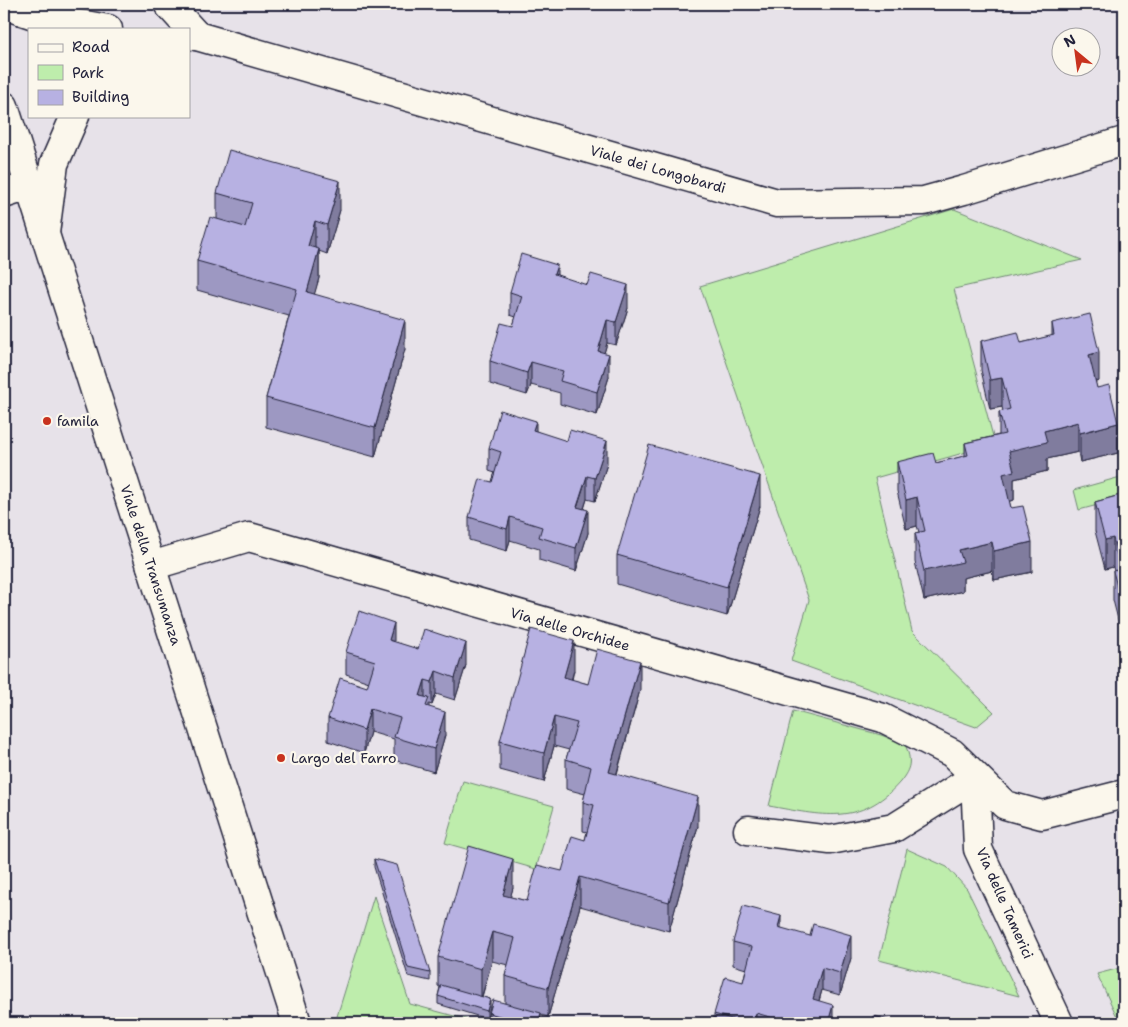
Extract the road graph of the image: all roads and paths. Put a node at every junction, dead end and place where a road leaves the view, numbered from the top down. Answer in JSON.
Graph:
{"nodes":[{"id":1,"x":168,"y":4,"type":"edge"},
{"id":2,"x":4,"y":5,"type":"edge"},
{"id":3,"x":102,"y":28,"type":"edge"},
{"id":4,"x":185,"y":28,"type":"edge"},
{"id":5,"x":191,"y":36,"type":"edge"},
{"id":6,"x":4,"y":106,"type":"edge"},
{"id":7,"x":74,"y":118,"type":"edge"},
{"id":8,"x":1124,"y":141,"type":"edge"},
{"id":9,"x":16,"y":190,"type":"edge"},
{"id":10,"x":45,"y":233,"type":"junction"},
{"id":11,"x":151,"y":566,"type":"junction"},
{"id":12,"x":976,"y":777,"type":"junction"},
{"id":13,"x":1124,"y":794,"type":"edge"},
{"id":14,"x":748,"y":830,"type":"dead end"},
{"id":15,"x":297,"y":1023,"type":"edge"},
{"id":16,"x":1058,"y":1023,"type":"edge"}],
"edges":[{"from":1,"to":4,"type":"street","name":"Viale dei Longobardi"},
{"from":2,"to":3,"type":"street"},
{"from":5,"to":8,"type":"street","name":"Viale dei Longobardi"},
{"from":6,"to":9,"type":"street","name":"Viale della Transumanza"},
{"from":7,"to":10,"type":"street"},
{"from":9,"to":10,"type":"street","name":"Viale della Transumanza"},
{"from":10,"to":11,"type":"street","name":"Viale della Transumanza"},
{"from":11,"to":12,"type":"street","name":"Via delle Orchidee"},
{"from":11,"to":15,"type":"street","name":"Viale della Transumanza"},
{"from":12,"to":13,"type":"street","name":"Via delle Orchidee"},
{"from":12,"to":14,"type":"street"},
{"from":12,"to":16,"type":"street","name":"Via delle Tamerici"}]}
